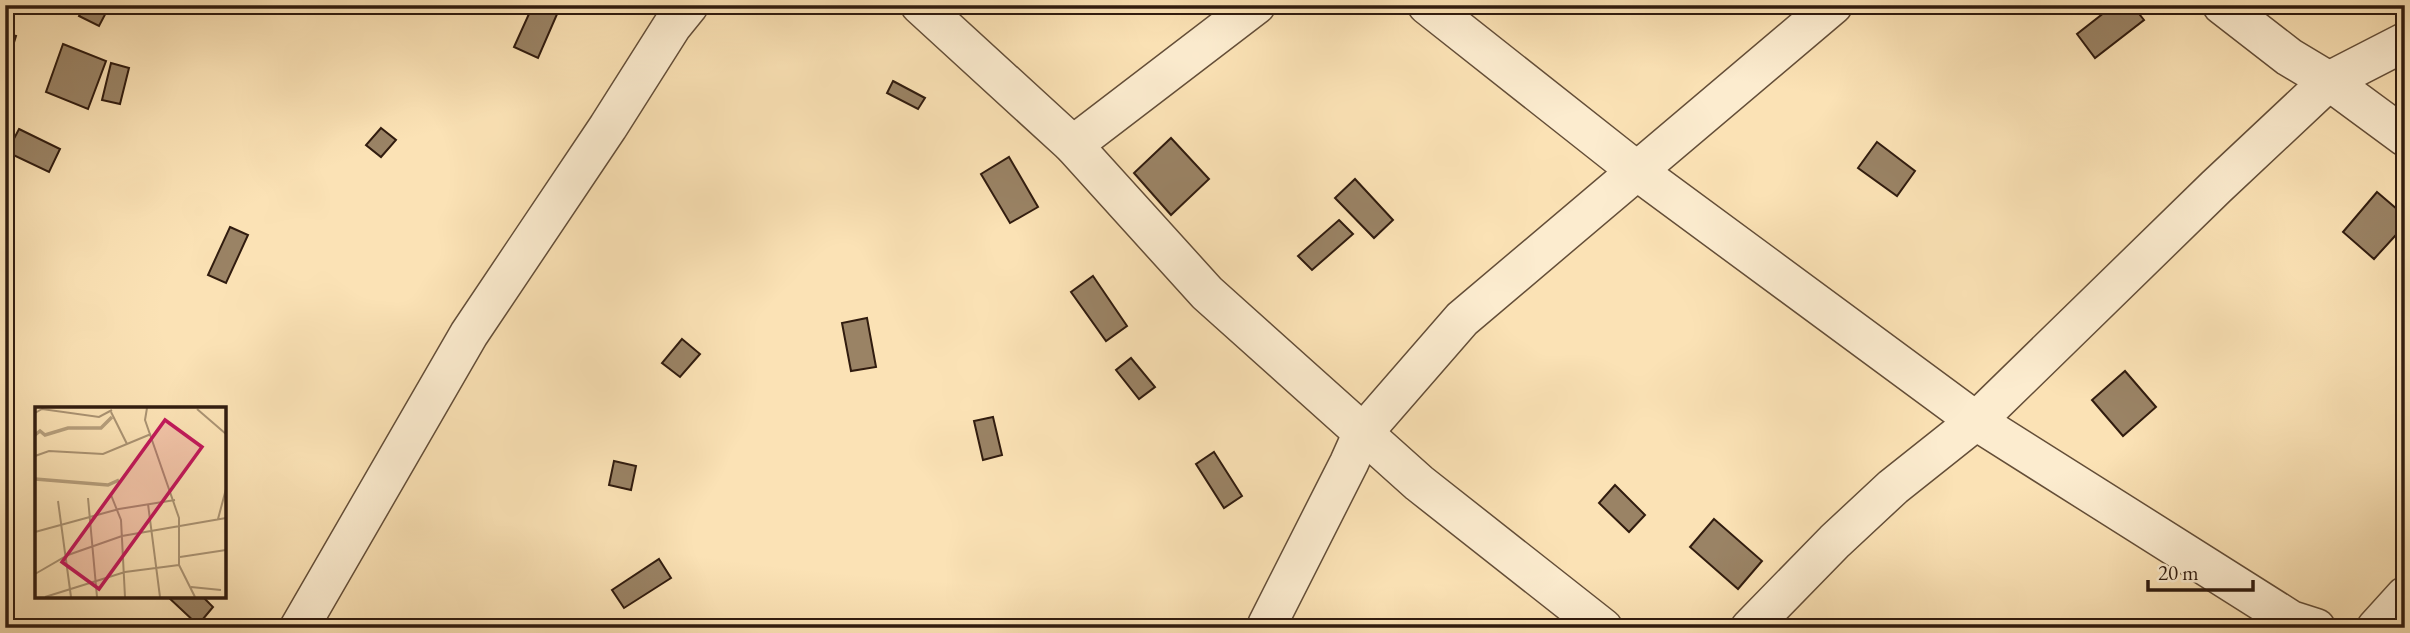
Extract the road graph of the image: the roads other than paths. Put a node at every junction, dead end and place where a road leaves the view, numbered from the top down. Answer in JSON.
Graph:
{"nodes":[{"id":1,"x":689,"y":5,"type":"edge"},
{"id":2,"x":920,"y":5,"type":"edge"},
{"id":3,"x":1255,"y":5,"type":"edge"},
{"id":4,"x":1427,"y":5,"type":"edge"},
{"id":5,"x":1833,"y":5,"type":"edge"},
{"id":6,"x":2222,"y":5,"type":"edge"},
{"id":7,"x":2405,"y":42,"type":"edge"},
{"id":8,"x":2329,"y":81,"type":"junction"},
{"id":9,"x":2405,"y":136,"type":"edge"},
{"id":10,"x":1073,"y":145,"type":"junction"},
{"id":11,"x":1637,"y":171,"type":"junction"},
{"id":12,"x":1976,"y":421,"type":"junction"},
{"id":13,"x":1362,"y":434,"type":"junction"},
{"id":14,"x":2405,"y":596,"type":"edge"},
{"id":15,"x":1267,"y":625,"type":"dead end"},
{"id":16,"x":299,"y":628,"type":"edge"},
{"id":17,"x":1603,"y":628,"type":"edge"},
{"id":18,"x":1750,"y":628,"type":"edge"},
{"id":19,"x":2316,"y":628,"type":"edge"},
{"id":20,"x":2376,"y":628,"type":"edge"}],
"edges":[{"from":1,"to":16,"type":"street"},
{"from":2,"to":10,"type":"street"},
{"from":3,"to":10,"type":"street"},
{"from":4,"to":11,"type":"street"},
{"from":5,"to":11,"type":"street"},
{"from":6,"to":8,"type":"street"},
{"from":7,"to":8,"type":"street"},
{"from":8,"to":9,"type":"street"},
{"from":8,"to":12,"type":"street"},
{"from":10,"to":13,"type":"street"},
{"from":11,"to":12,"type":"street"},
{"from":11,"to":13,"type":"street"},
{"from":12,"to":18,"type":"street"},
{"from":12,"to":19,"type":"street"},
{"from":13,"to":15,"type":"street"},
{"from":13,"to":17,"type":"street"},
{"from":14,"to":20,"type":"street"}]}
